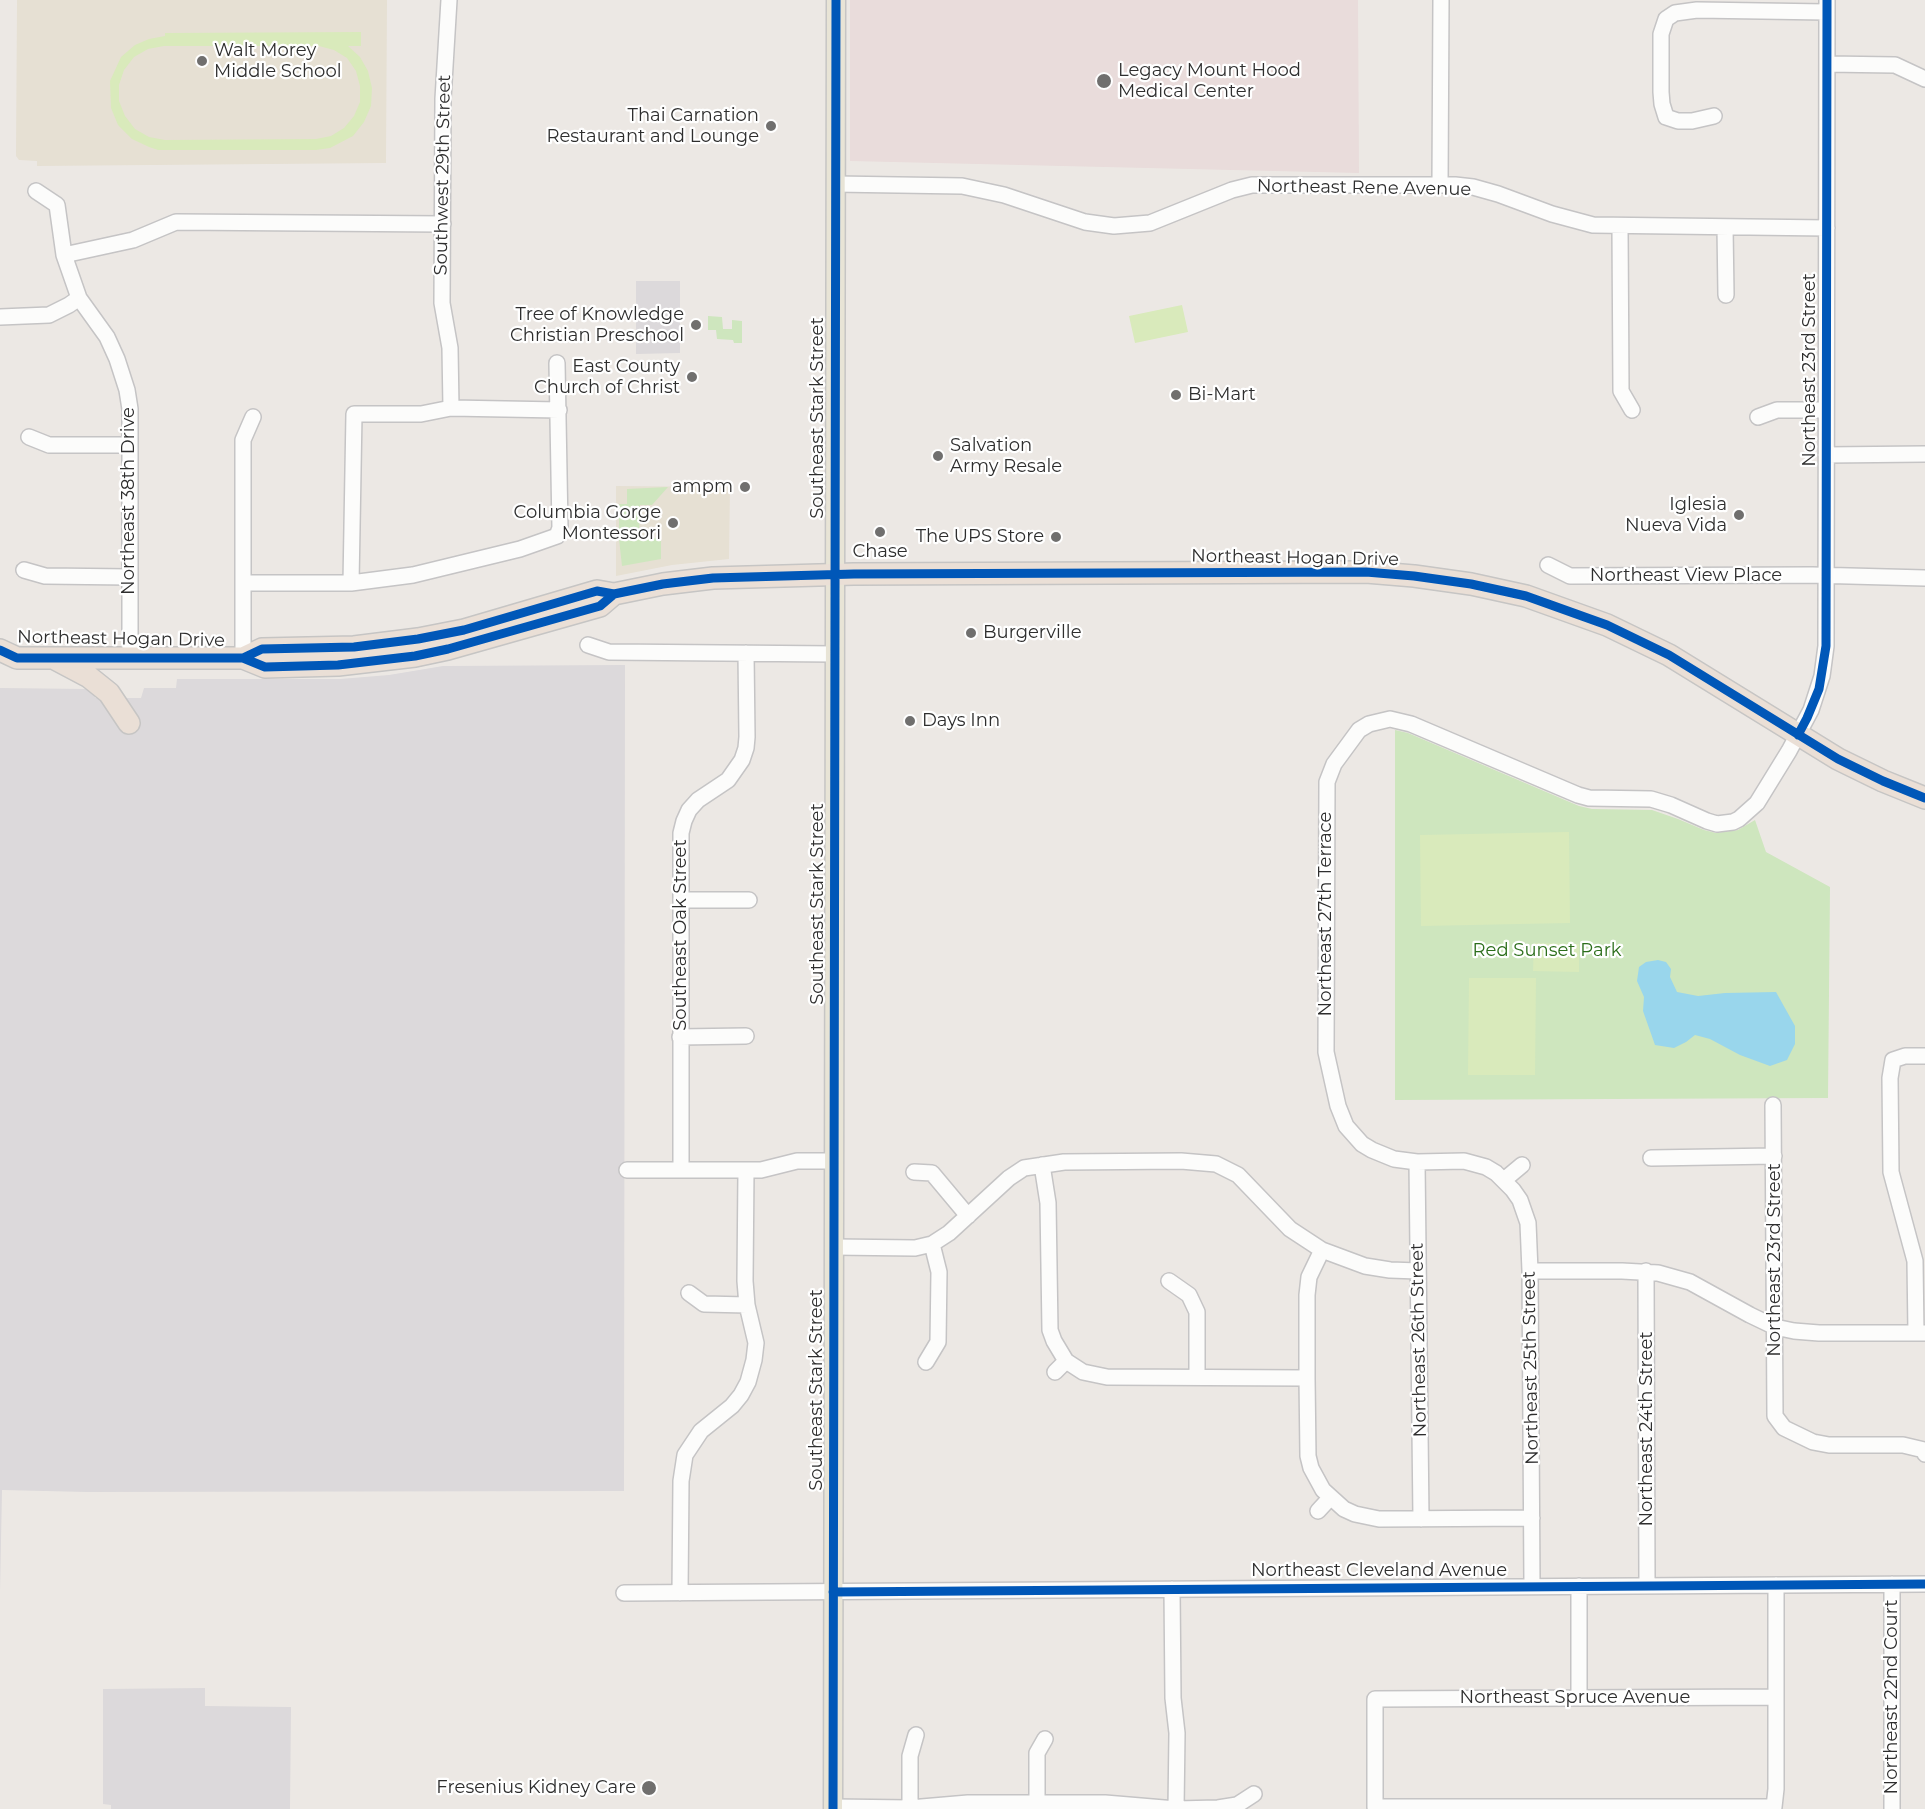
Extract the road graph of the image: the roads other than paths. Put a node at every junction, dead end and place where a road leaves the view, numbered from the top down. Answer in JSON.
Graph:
{"nodes":[{"id":1,"x":449,"y":0,"type":"edge"},
{"id":2,"x":836,"y":0,"type":"edge"},
{"id":3,"x":1441,"y":0,"type":"edge"},
{"id":4,"x":1827,"y":6,"type":"edge"},
{"id":5,"x":1827,"y":64,"type":"junction"},
{"id":6,"x":1925,"y":79,"type":"edge"},
{"id":7,"x":1714,"y":116,"type":"dead end"},
{"id":8,"x":835,"y":184,"type":"junction"},
{"id":9,"x":1440,"y":185,"type":"junction"},
{"id":10,"x":36,"y":191,"type":"dead end"},
{"id":11,"x":443,"y":224,"type":"junction"},
{"id":12,"x":1620,"y":227,"type":"junction"},
{"id":13,"x":1725,"y":227,"type":"junction"},
{"id":14,"x":1827,"y":228,"type":"junction"},
{"id":15,"x":64,"y":255,"type":"junction"},
{"id":16,"x":1726,"y":295,"type":"dead end"},
{"id":17,"x":79,"y":298,"type":"junction"},
{"id":18,"x":0,"y":317,"type":"edge"},
{"id":19,"x":557,"y":363,"type":"dead end"},
{"id":20,"x":451,"y":408,"type":"junction"},
{"id":21,"x":559,"y":410,"type":"junction"},
{"id":22,"x":1632,"y":410,"type":"dead end"},
{"id":23,"x":1827,"y":410,"type":"junction"},
{"id":24,"x":253,"y":417,"type":"dead end"},
{"id":25,"x":1758,"y":417,"type":"dead end"},
{"id":26,"x":28,"y":437,"type":"dead end"},
{"id":27,"x":130,"y":445,"type":"junction"},
{"id":28,"x":1925,"y":454,"type":"edge"},
{"id":29,"x":1826,"y":455,"type":"junction"},
{"id":30,"x":1548,"y":565,"type":"dead end"},
{"id":31,"x":24,"y":570,"type":"dead end"},
{"id":32,"x":835,"y":574,"type":"junction"},
{"id":33,"x":130,"y":577,"type":"junction"},
{"id":34,"x":1827,"y":577,"type":"junction"},
{"id":35,"x":1925,"y":578,"type":"edge"},
{"id":36,"x":243,"y":583,"type":"junction"},
{"id":37,"x":351,"y":583,"type":"junction"},
{"id":38,"x":588,"y":645,"type":"dead end"},
{"id":39,"x":746,"y":653,"type":"junction"},
{"id":40,"x":835,"y":654,"type":"junction"},
{"id":41,"x":6,"y":658,"type":"edge"},
{"id":42,"x":52,"y":658,"type":"junction"},
{"id":43,"x":130,"y":658,"type":"junction"},
{"id":44,"x":243,"y":658,"type":"junction"},
{"id":45,"x":129,"y":723,"type":"dead end"},
{"id":46,"x":1359,"y":730,"type":"joint"},
{"id":47,"x":1798,"y":735,"type":"junction"},
{"id":48,"x":1925,"y":798,"type":"edge"},
{"id":49,"x":681,"y":900,"type":"junction"},
{"id":50,"x":749,"y":900,"type":"dead end"},
{"id":51,"x":680,"y":1036,"type":"junction"},
{"id":52,"x":746,"y":1036,"type":"dead end"},
{"id":53,"x":1925,"y":1056,"type":"edge"},
{"id":54,"x":1773,"y":1105,"type":"dead end"},
{"id":55,"x":1774,"y":1156,"type":"junction"},
{"id":56,"x":1652,"y":1158,"type":"dead end"},
{"id":57,"x":834,"y":1161,"type":"junction"},
{"id":58,"x":1417,"y":1162,"type":"junction"},
{"id":59,"x":1042,"y":1165,"type":"junction"},
{"id":60,"x":1522,"y":1165,"type":"dead end"},
{"id":61,"x":627,"y":1170,"type":"dead end"},
{"id":62,"x":681,"y":1170,"type":"junction"},
{"id":63,"x":746,"y":1170,"type":"junction"},
{"id":64,"x":914,"y":1172,"type":"dead end"},
{"id":65,"x":1504,"y":1180,"type":"junction"},
{"id":66,"x":968,"y":1216,"type":"junction"},
{"id":67,"x":932,"y":1244,"type":"junction"},
{"id":68,"x":834,"y":1247,"type":"junction"},
{"id":69,"x":1322,"y":1250,"type":"junction"},
{"id":70,"x":1418,"y":1271,"type":"junction"},
{"id":71,"x":1530,"y":1271,"type":"junction"},
{"id":72,"x":1646,"y":1271,"type":"junction"},
{"id":73,"x":1170,"y":1281,"type":"dead end"},
{"id":74,"x":689,"y":1293,"type":"dead end"},
{"id":75,"x":747,"y":1305,"type":"junction"},
{"id":76,"x":1775,"y":1326,"type":"junction"},
{"id":77,"x":1920,"y":1333,"type":"edge"},
{"id":78,"x":1066,"y":1361,"type":"junction"},
{"id":79,"x":926,"y":1362,"type":"dead end"},
{"id":80,"x":1055,"y":1372,"type":"dead end"},
{"id":81,"x":1197,"y":1377,"type":"junction"},
{"id":82,"x":1307,"y":1378,"type":"junction"},
{"id":83,"x":1925,"y":1452,"type":"edge"},
{"id":84,"x":1330,"y":1498,"type":"junction"},
{"id":85,"x":1318,"y":1511,"type":"dead end"},
{"id":86,"x":1532,"y":1518,"type":"junction"},
{"id":87,"x":1421,"y":1519,"type":"junction"},
{"id":88,"x":1892,"y":1584,"type":"junction"},
{"id":89,"x":1925,"y":1584,"type":"edge"},
{"id":90,"x":1776,"y":1585,"type":"junction"},
{"id":91,"x":1532,"y":1586,"type":"junction"},
{"id":92,"x":1579,"y":1586,"type":"junction"},
{"id":93,"x":1647,"y":1586,"type":"junction"},
{"id":94,"x":1173,"y":1589,"type":"junction"},
{"id":95,"x":833,"y":1592,"type":"junction"},
{"id":96,"x":624,"y":1593,"type":"dead end"},
{"id":97,"x":680,"y":1593,"type":"junction"},
{"id":98,"x":1579,"y":1697,"type":"junction"},
{"id":99,"x":1775,"y":1697,"type":"junction"},
{"id":100,"x":916,"y":1735,"type":"dead end"},
{"id":101,"x":1045,"y":1739,"type":"dead end"},
{"id":102,"x":1254,"y":1794,"type":"dead end"},
{"id":103,"x":1037,"y":1803,"type":"junction"},
{"id":104,"x":833,"y":1808,"type":"edge"},
{"id":105,"x":910,"y":1808,"type":"edge"},
{"id":106,"x":1718,"y":1808,"type":"edge"},
{"id":107,"x":1176,"y":1809,"type":"edge"},
{"id":108,"x":1892,"y":1809,"type":"edge"}],
"edges":[{"from":1,"to":11,"type":"street","name":"Southwest 29th Street"},
{"from":2,"to":8,"type":"main road","name":"Southeast Stark Street"},
{"from":3,"to":9,"type":"street"},
{"from":4,"to":5,"type":"street","name":"Northeast 23rd Street"},
{"from":4,"to":7,"type":"street"},
{"from":5,"to":6,"type":"street"},
{"from":5,"to":14,"type":"street","name":"Northeast 23rd Street"},
{"from":8,"to":9,"type":"street","name":"Northeast Rene Avenue"},
{"from":8,"to":32,"type":"main road","name":"Southeast Stark Street"},
{"from":9,"to":12,"type":"street","name":"Northeast Rene Avenue"},
{"from":10,"to":15,"type":"street","name":"Northeast 38th Drive"},
{"from":11,"to":15,"type":"street"},
{"from":11,"to":20,"type":"street","name":"Southwest 29th Street"},
{"from":12,"to":13,"type":"street","name":"Northeast Rene Avenue"},
{"from":12,"to":22,"type":"street"},
{"from":13,"to":14,"type":"street","name":"Northeast Rene Avenue"},
{"from":13,"to":16,"type":"street"},
{"from":14,"to":23,"type":"street","name":"Northeast 23rd Street"},
{"from":15,"to":17,"type":"street","name":"Northeast 38th Drive"},
{"from":17,"to":18,"type":"street"},
{"from":17,"to":27,"type":"street","name":"Northeast 38th Drive"},
{"from":19,"to":21,"type":"street"},
{"from":20,"to":21,"type":"street"},
{"from":20,"to":37,"type":"street"},
{"from":21,"to":37,"type":"street"},
{"from":23,"to":25,"type":"street"},
{"from":23,"to":29,"type":"street","name":"Northeast 23rd Street"},
{"from":24,"to":36,"type":"street"},
{"from":26,"to":27,"type":"street"},
{"from":27,"to":33,"type":"street","name":"Northeast 38th Drive"},
{"from":28,"to":29,"type":"street"},
{"from":29,"to":34,"type":"street","name":"Northeast 23rd Street"},
{"from":30,"to":34,"type":"street","name":"Northeast View Place"},
{"from":31,"to":33,"type":"street"},
{"from":32,"to":40,"type":"main road","name":"Southeast Stark Street"},
{"from":32,"to":44,"type":"highway","name":"Northeast Hogan Drive"},
{"from":32,"to":47,"type":"highway","name":"Northeast Hogan Drive"},
{"from":33,"to":43,"type":"street","name":"Northeast 38th Drive"},
{"from":34,"to":35,"type":"street","name":"Northeast View Place"},
{"from":34,"to":47,"type":"street","name":"Northeast 23rd Street"},
{"from":36,"to":37,"type":"street"},
{"from":36,"to":44,"type":"street"},
{"from":38,"to":39,"type":"street"},
{"from":39,"to":40,"type":"street"},
{"from":39,"to":49,"type":"street","name":"Southeast Oak Street"},
{"from":40,"to":57,"type":"main road","name":"Southeast Stark Street"},
{"from":41,"to":42,"type":"highway","name":"Northeast Hogan Drive"},
{"from":42,"to":43,"type":"highway","name":"Northeast Hogan Drive"},
{"from":42,"to":45,"type":"highway"},
{"from":43,"to":44,"type":"highway","name":"Northeast Hogan Drive"},
{"from":46,"to":47,"type":"street","name":"Northeast 23rd Street"},
{"from":46,"to":58,"type":"street","name":"Northeast 27th Terrace"},
{"from":47,"to":48,"type":"highway","name":"Northeast Hogan Drive"},
{"from":49,"to":50,"type":"street"},
{"from":49,"to":51,"type":"street","name":"Southeast Oak Street"},
{"from":51,"to":52,"type":"street"},
{"from":51,"to":62,"type":"street","name":"Southeast Oak Street"},
{"from":53,"to":77,"type":"street"},
{"from":54,"to":55,"type":"street","name":"Northeast 23rd Street"},
{"from":55,"to":56,"type":"street"},
{"from":55,"to":76,"type":"street","name":"Northeast 23rd Street"},
{"from":57,"to":63,"type":"street"},
{"from":57,"to":68,"type":"main road","name":"Southeast Stark Street"},
{"from":58,"to":65,"type":"street","name":"Northeast 27th Terrace"},
{"from":58,"to":70,"type":"street","name":"Northeast 26th Street"},
{"from":59,"to":66,"type":"street"},
{"from":59,"to":69,"type":"street"},
{"from":59,"to":78,"type":"street"},
{"from":60,"to":65,"type":"street"},
{"from":61,"to":62,"type":"street"},
{"from":62,"to":63,"type":"street"},
{"from":63,"to":75,"type":"street"},
{"from":64,"to":66,"type":"street"},
{"from":65,"to":71,"type":"street","name":"Northeast 25th Street"},
{"from":66,"to":67,"type":"street"},
{"from":67,"to":68,"type":"street"},
{"from":67,"to":79,"type":"street"},
{"from":68,"to":95,"type":"main road","name":"Southeast Stark Street"},
{"from":69,"to":70,"type":"street"},
{"from":69,"to":82,"type":"street"},
{"from":70,"to":87,"type":"street","name":"Northeast 26th Street"},
{"from":71,"to":72,"type":"street"},
{"from":71,"to":86,"type":"street","name":"Northeast 25th Street"},
{"from":72,"to":76,"type":"street"},
{"from":72,"to":93,"type":"street","name":"Northeast 24th Street"},
{"from":73,"to":81,"type":"street"},
{"from":74,"to":75,"type":"street"},
{"from":75,"to":97,"type":"street"},
{"from":76,"to":77,"type":"street"},
{"from":76,"to":83,"type":"street","name":"Northeast 23rd Street"},
{"from":78,"to":80,"type":"street"},
{"from":78,"to":81,"type":"street"},
{"from":81,"to":82,"type":"street"},
{"from":82,"to":84,"type":"street"},
{"from":84,"to":85,"type":"street"},
{"from":84,"to":87,"type":"street"},
{"from":86,"to":87,"type":"street"},
{"from":86,"to":91,"type":"street","name":"Northeast 25th Street"},
{"from":88,"to":89,"type":"street","name":"Northeast Cleveland Avenue"},
{"from":88,"to":90,"type":"street","name":"Northeast Cleveland Avenue"},
{"from":88,"to":108,"type":"street","name":"Northeast 22nd Court"},
{"from":90,"to":93,"type":"street","name":"Northeast Cleveland Avenue"},
{"from":90,"to":99,"type":"street"},
{"from":91,"to":92,"type":"street","name":"Northeast Cleveland Avenue"},
{"from":91,"to":94,"type":"street","name":"Northeast Cleveland Avenue"},
{"from":92,"to":93,"type":"street","name":"Northeast Cleveland Avenue"},
{"from":92,"to":98,"type":"street"},
{"from":94,"to":95,"type":"street","name":"Northeast Cleveland Avenue"},
{"from":94,"to":107,"type":"street"},
{"from":95,"to":97,"type":"street","name":"Northeast Cleveland Avenue"},
{"from":95,"to":104,"type":"main road","name":"Southeast Stark Street"},
{"from":96,"to":97,"type":"street","name":"Northeast Cleveland Avenue"},
{"from":98,"to":99,"type":"street","name":"Northeast Spruce Avenue"},
{"from":98,"to":106,"type":"street","name":"Northeast Spruce Avenue"},
{"from":99,"to":106,"type":"street"},
{"from":100,"to":105,"type":"street"},
{"from":101,"to":103,"type":"street"},
{"from":102,"to":107,"type":"street"},
{"from":103,"to":105,"type":"street"},
{"from":103,"to":107,"type":"street"},
{"from":104,"to":105,"type":"street"}]}
